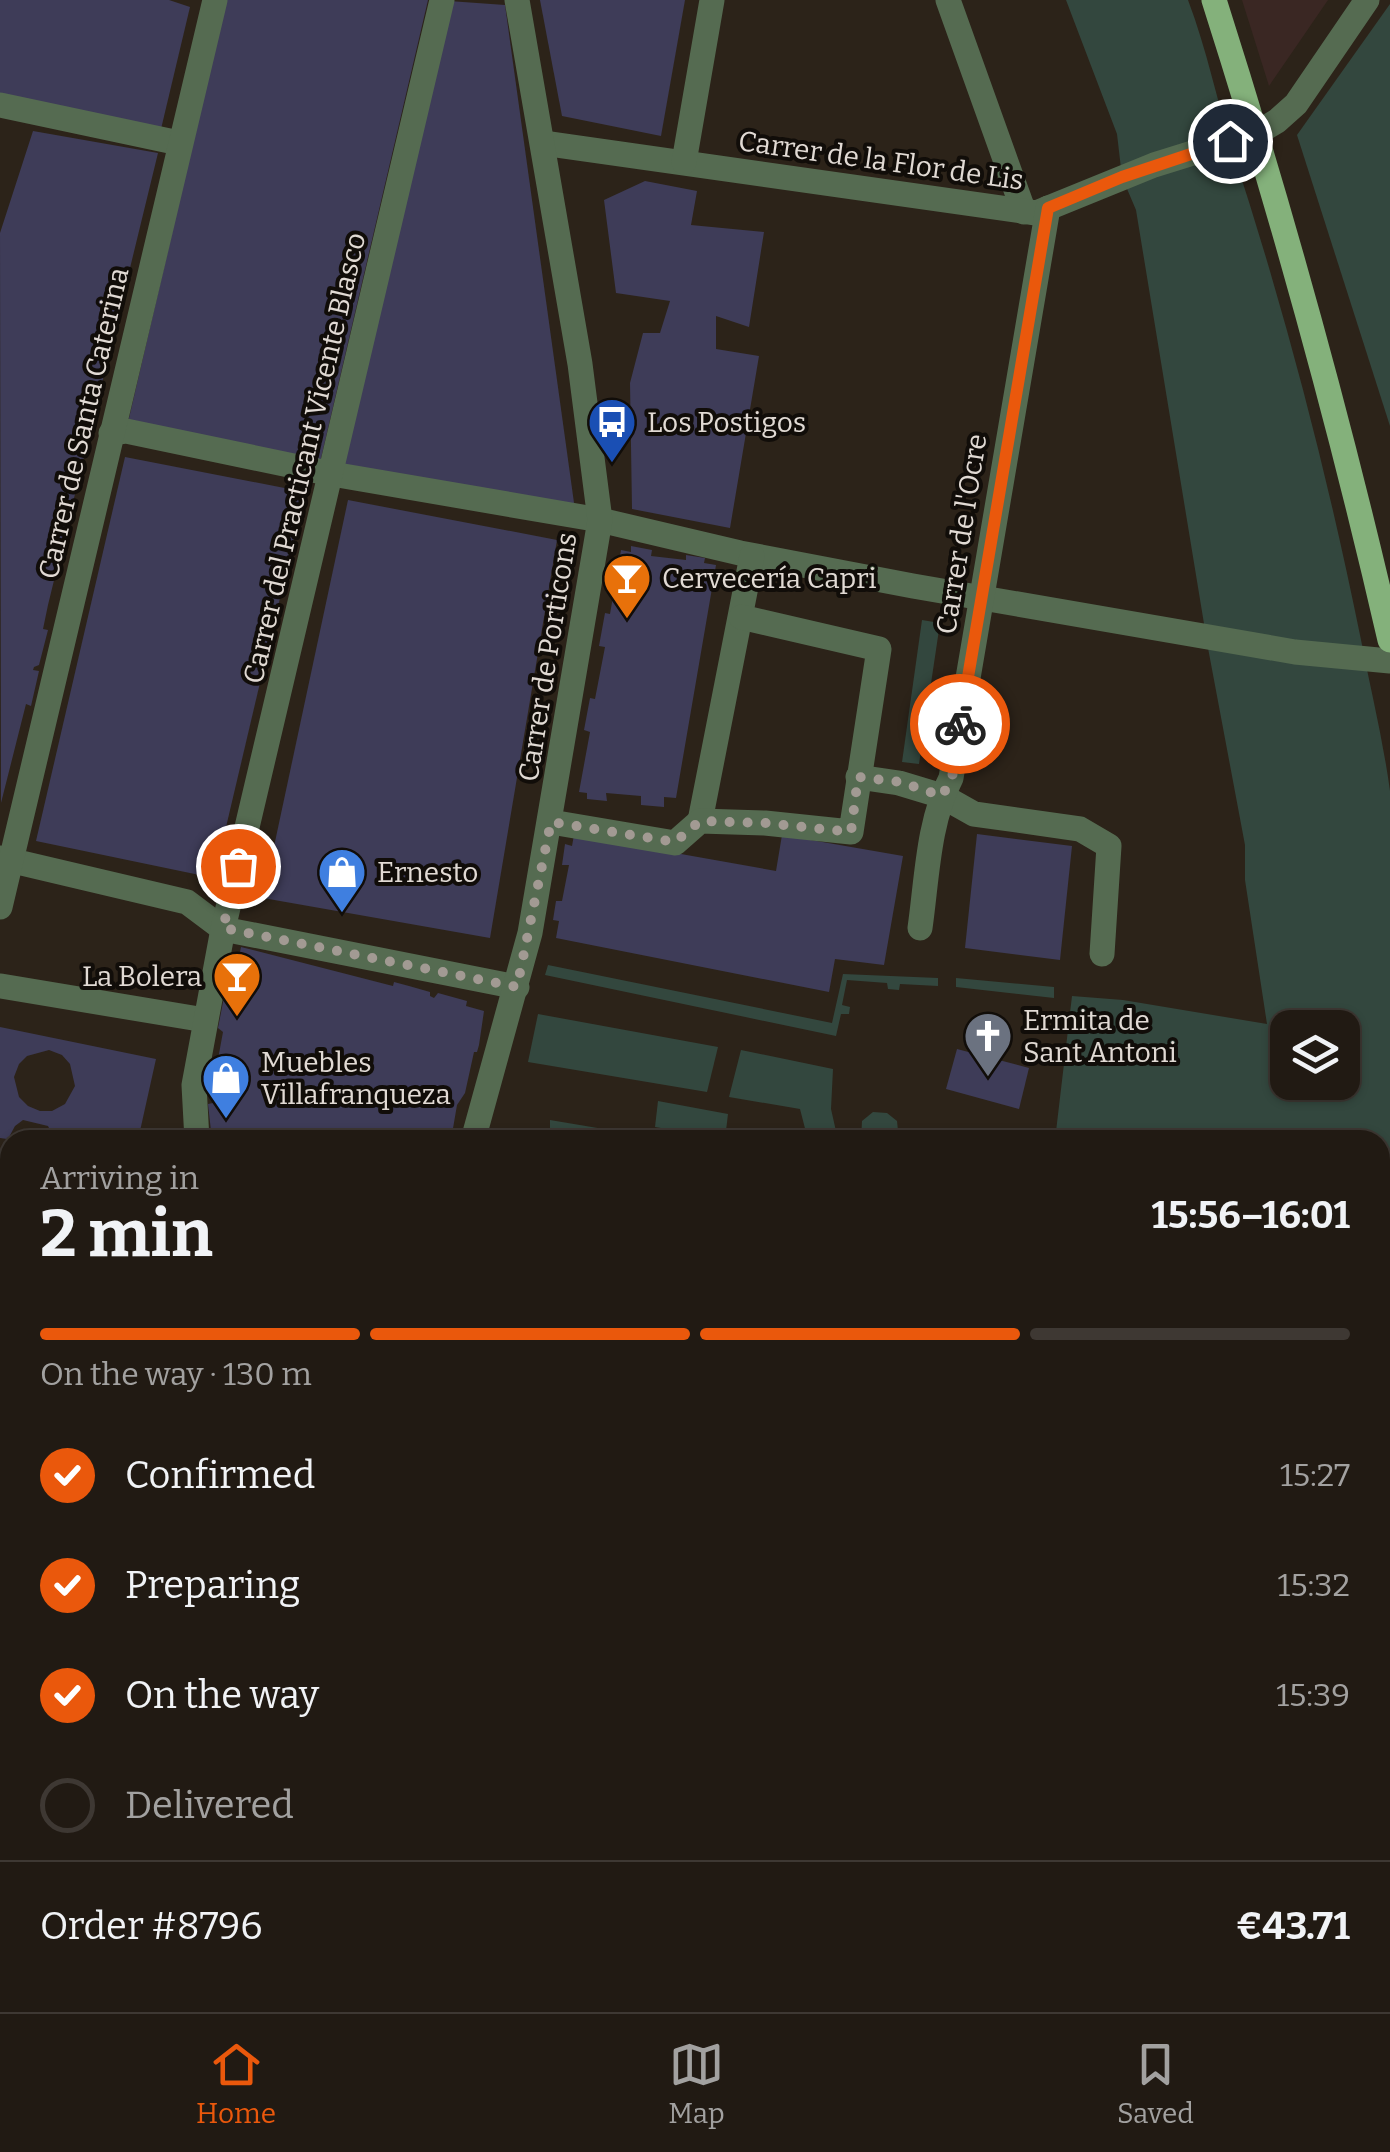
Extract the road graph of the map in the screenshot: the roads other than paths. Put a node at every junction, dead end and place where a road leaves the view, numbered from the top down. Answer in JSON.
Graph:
{"nodes":[{"id":1,"x":215,"y":0,"type":"edge"},
{"id":2,"x":442,"y":0,"type":"edge"},
{"id":3,"x":517,"y":0,"type":"edge"},
{"id":4,"x":712,"y":0,"type":"edge"},
{"id":5,"x":948,"y":0,"type":"edge"},
{"id":6,"x":1214,"y":0,"type":"edge"},
{"id":7,"x":1367,"y":0,"type":"edge"},
{"id":8,"x":0,"y":104,"type":"edge"},
{"id":9,"x":1257,"y":133,"type":"junction"},
{"id":10,"x":179,"y":143,"type":"junction"},
{"id":11,"x":542,"y":143,"type":"junction"},
{"id":12,"x":684,"y":162,"type":"junction"},
{"id":13,"x":1036,"y":210,"type":"junction"},
{"id":14,"x":111,"y":433,"type":"junction"},
{"id":15,"x":332,"y":474,"type":"junction"},
{"id":16,"x":600,"y":520,"type":"junction"},
{"id":17,"x":752,"y":556,"type":"junction"},
{"id":18,"x":980,"y":598,"type":"junction"},
{"id":19,"x":741,"y":618,"type":"junction"},
{"id":20,"x":1390,"y":640,"type":"edge"},
{"id":21,"x":1390,"y":661,"type":"edge"},
{"id":22,"x":858,"y":777,"type":"junction"},
{"id":23,"x":942,"y":796,"type":"junction"},
{"id":24,"x":700,"y":821,"type":"junction"},
{"id":25,"x":551,"y":822,"type":"junction"},
{"id":26,"x":5,"y":859,"type":"edge"},
{"id":27,"x":0,"y":906,"type":"edge"},
{"id":28,"x":223,"y":928,"type":"junction"},
{"id":29,"x":920,"y":928,"type":"dead end"},
{"id":30,"x":1102,"y":954,"type":"dead end"},
{"id":31,"x":1,"y":986,"type":"edge"},
{"id":32,"x":517,"y":987,"type":"junction"},
{"id":33,"x":206,"y":1020,"type":"junction"},
{"id":34,"x":196,"y":1130,"type":"edge"},
{"id":35,"x":476,"y":1130,"type":"edge"}],
"edges":[{"from":1,"to":10,"type":"street","name":"Carrer de Santa Caterina"},
{"from":2,"to":15,"type":"street","name":"Carrer del Practicant Vicente Blasco"},
{"from":3,"to":11,"type":"street","name":"Carrer de Porticons"},
{"from":4,"to":12,"type":"street"},
{"from":5,"to":13,"type":"street","name":"Carrer de l'Ocre"},
{"from":6,"to":9,"type":"main road"},
{"from":7,"to":9,"type":"street","name":"Carrer de la Flor de Lis"},
{"from":8,"to":10,"type":"street"},
{"from":9,"to":13,"type":"street","name":"Carrer de la Flor de Lis"},
{"from":9,"to":20,"type":"main road"},
{"from":10,"to":14,"type":"street","name":"Carrer de Santa Caterina"},
{"from":11,"to":12,"type":"street","name":"Carrer de la Flor de Lis"},
{"from":11,"to":16,"type":"street","name":"Carrer de Porticons"},
{"from":12,"to":13,"type":"street","name":"Carrer de la Flor de Lis"},
{"from":13,"to":18,"type":"street","name":"Carrer de l'Ocre"},
{"from":14,"to":15,"type":"street"},
{"from":14,"to":26,"type":"street","name":"Carrer de Santa Caterina"},
{"from":15,"to":16,"type":"street"},
{"from":15,"to":28,"type":"street","name":"Carrer del Practicant Vicente Blasco"},
{"from":16,"to":17,"type":"street"},
{"from":16,"to":25,"type":"street","name":"Carrer de Porticons"},
{"from":17,"to":18,"type":"street"},
{"from":17,"to":19,"type":"street"},
{"from":18,"to":21,"type":"street"},
{"from":18,"to":23,"type":"street","name":"Carrer de l'Ocre"},
{"from":19,"to":22,"type":"street"},
{"from":19,"to":24,"type":"street"},
{"from":22,"to":23,"type":"street"},
{"from":22,"to":24,"type":"street"},
{"from":23,"to":29,"type":"street","name":"Carrer de l'Ocre"},
{"from":23,"to":30,"type":"street"},
{"from":24,"to":25,"type":"street"},
{"from":25,"to":32,"type":"street","name":"Carrer de Porticons"},
{"from":26,"to":27,"type":"street","name":"Carrer de Santa Caterina"},
{"from":26,"to":28,"type":"street"},
{"from":28,"to":32,"type":"street"},
{"from":28,"to":33,"type":"street","name":"Carrer del Practicant Vicente Blasco"},
{"from":31,"to":33,"type":"street"},
{"from":32,"to":35,"type":"street","name":"Carrer de Porticons"},
{"from":33,"to":34,"type":"street","name":"Carrer del Practicant Vicente Blasco"}]}
